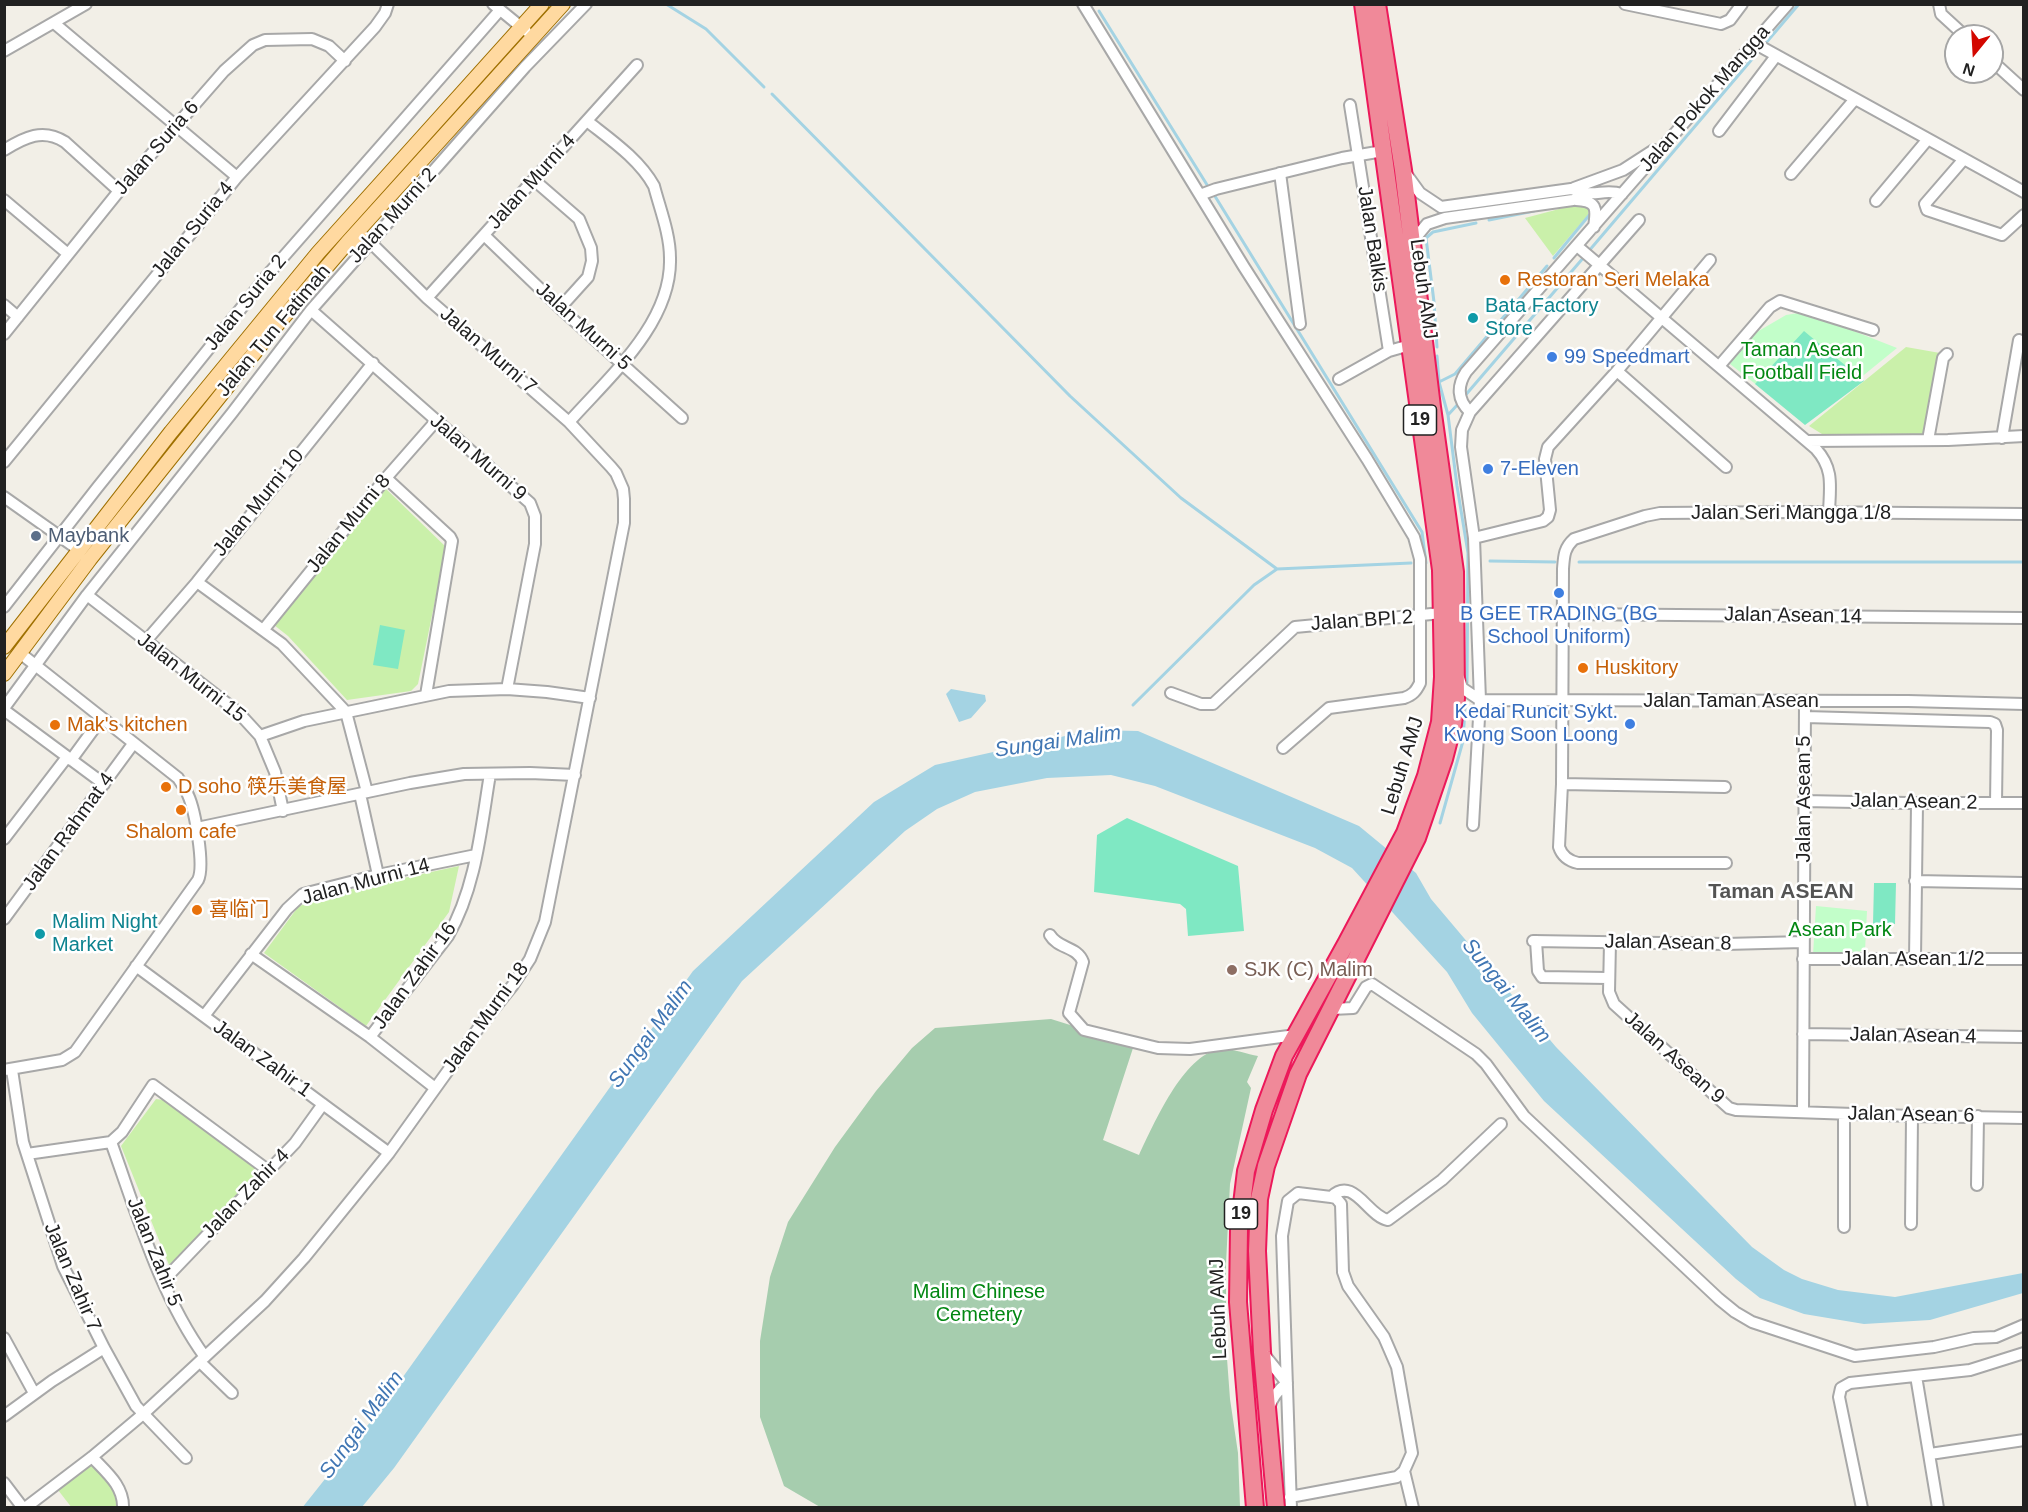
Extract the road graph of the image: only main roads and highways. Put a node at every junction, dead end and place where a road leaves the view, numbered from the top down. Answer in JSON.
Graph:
{"nodes":[{"id":1,"x":542,"y":4,"type":"edge"},
{"id":2,"x":563,"y":4,"type":"edge"},
{"id":3,"x":1355,"y":4,"type":"edge"},
{"id":4,"x":1363,"y":4,"type":"edge"},
{"id":5,"x":1378,"y":9,"type":"edge"},
{"id":6,"x":1369,"y":45,"type":"junction"},
{"id":7,"x":353,"y":225,"type":"junction"},
{"id":8,"x":369,"y":242,"type":"road end"},
{"id":9,"x":347,"y":243,"type":"junction"},
{"id":10,"x":4,"y":647,"type":"edge"},
{"id":11,"x":20,"y":654,"type":"junction"},
{"id":12,"x":4,"y":657,"type":"edge"},
{"id":13,"x":4,"y":674,"type":"edge"},
{"id":14,"x":1411,"y":835,"type":"junction"},
{"id":15,"x":1355,"y":945,"type":"junction"},
{"id":16,"x":1255,"y":1508,"type":"edge"},
{"id":17,"x":1276,"y":1508,"type":"edge"}],
"edges":[{"from":1,"to":7,"type":"main road","name":"Jalan Tun Fatimah"},
{"from":2,"to":7,"type":"main road","name":"Jalan Tun Fatimah"},
{"from":3,"to":6,"type":"main road"},
{"from":4,"to":6,"type":"highway","name":"Lebuh AMJ","number":"19"},
{"from":5,"to":14,"type":"highway","name":"Lebuh AMJ","number":"19"},
{"from":6,"to":14,"type":"highway","name":"Lebuh AMJ","number":"19"},
{"from":7,"to":9,"type":"main road","name":"Jalan Tun Fatimah"},
{"from":7,"to":10,"type":"main road","name":"Jalan Tun Fatimah"},
{"from":8,"to":9,"type":"main road"},
{"from":9,"to":11,"type":"main road","name":"Jalan Tun Fatimah"},
{"from":11,"to":12,"type":"main road"},
{"from":11,"to":13,"type":"main road","name":"Jalan Tun Fatimah"},
{"from":14,"to":15,"type":"highway","name":"Lebuh AMJ","number":"19"},
{"from":15,"to":16,"type":"highway","name":"Lebuh AMJ","number":"19"},
{"from":15,"to":17,"type":"highway","name":"Lebuh AMJ","number":"19"}]}
